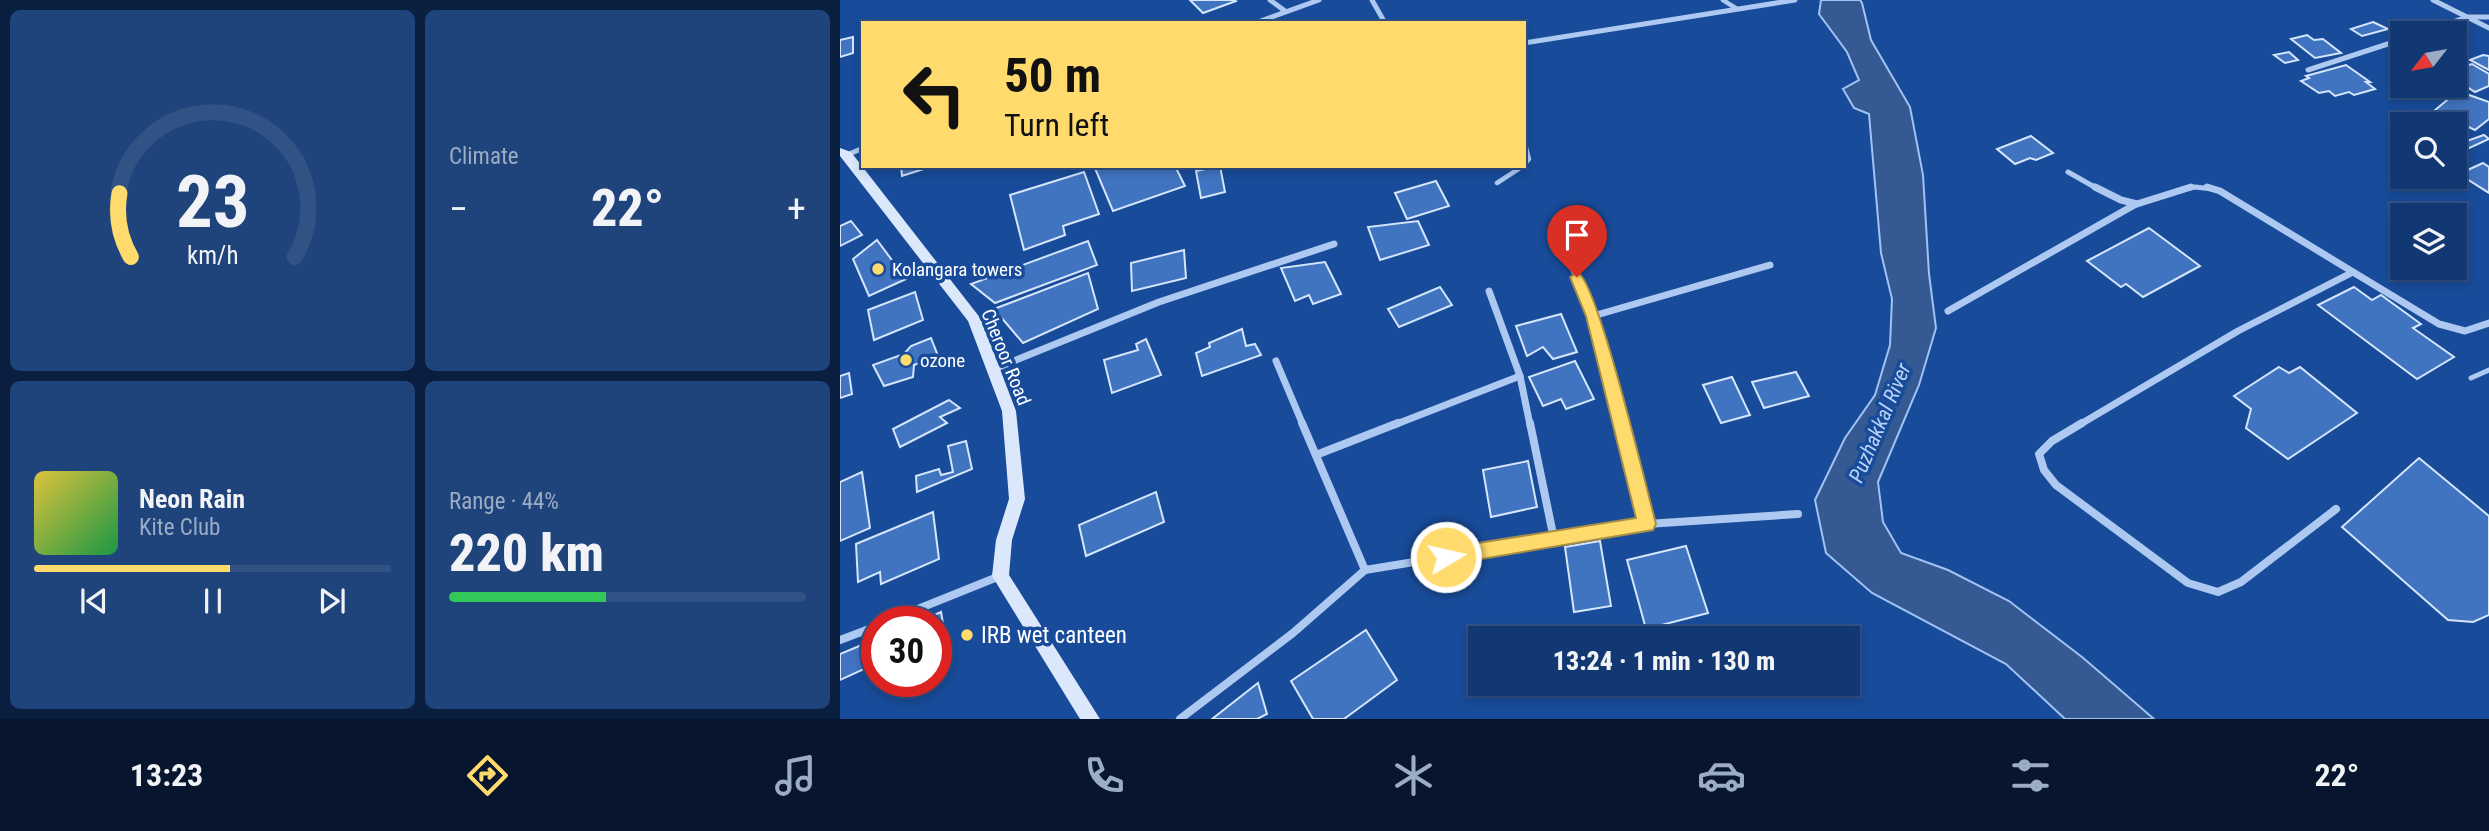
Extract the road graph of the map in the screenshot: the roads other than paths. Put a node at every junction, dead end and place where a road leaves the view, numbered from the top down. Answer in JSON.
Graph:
{"nodes":[{"id":1,"x":1270,"y":0,"type":"edge"},
{"id":2,"x":1319,"y":0,"type":"edge"},
{"id":3,"x":1372,"y":0,"type":"edge"},
{"id":4,"x":1723,"y":0,"type":"edge"},
{"id":5,"x":1795,"y":0,"type":"edge"},
{"id":6,"x":2433,"y":0,"type":"edge"},
{"id":7,"x":1737,"y":9,"type":"junction"},
{"id":8,"x":1285,"y":11,"type":"junction"},
{"id":9,"x":2467,"y":17,"type":"junction"},
{"id":10,"x":2489,"y":17,"type":"edge"},
{"id":11,"x":1260,"y":21,"type":"edge"},
{"id":12,"x":1383,"y":21,"type":"edge"},
{"id":13,"x":2455,"y":21,"type":"edge"},
{"id":14,"x":2489,"y":28,"type":"edge"},
{"id":15,"x":1526,"y":43,"type":"edge"},
{"id":16,"x":2390,"y":43,"type":"edge"},
{"id":17,"x":2308,"y":70,"type":"dead end"},
{"id":18,"x":861,"y":149,"type":"edge"},
{"id":19,"x":843,"y":154,"type":"edge"},
{"id":20,"x":1521,"y":168,"type":"edge"},
{"id":21,"x":2068,"y":172,"type":"dead end"},
{"id":22,"x":1497,"y":183,"type":"dead end"},
{"id":23,"x":2136,"y":204,"type":"junction"},
{"id":24,"x":1334,"y":244,"type":"dead end"},
{"id":25,"x":1569,"y":258,"type":"dead end"},
{"id":26,"x":1770,"y":265,"type":"dead end"},
{"id":27,"x":2353,"y":272,"type":"junction"},
{"id":28,"x":1489,"y":291,"type":"dead end"},
{"id":29,"x":1948,"y":312,"type":"dead end"},
{"id":30,"x":1593,"y":316,"type":"junction"},
{"id":31,"x":2489,"y":323,"type":"edge"},
{"id":32,"x":1276,"y":361,"type":"dead end"},
{"id":33,"x":994,"y":369,"type":"junction"},
{"id":34,"x":2489,"y":370,"type":"edge"},
{"id":35,"x":1520,"y":376,"type":"junction"},
{"id":36,"x":2471,"y":379,"type":"dead end"},
{"id":37,"x":1316,"y":455,"type":"junction"},
{"id":38,"x":2336,"y":509,"type":"dead end"},
{"id":39,"x":1798,"y":514,"type":"dead end"},
{"id":40,"x":1647,"y":524,"type":"junction"},
{"id":41,"x":1554,"y":539,"type":"junction"},
{"id":42,"x":1365,"y":570,"type":"junction"},
{"id":43,"x":1000,"y":576,"type":"junction"},
{"id":44,"x":925,"y":606,"type":"edge"},
{"id":45,"x":861,"y":632,"type":"edge"},
{"id":46,"x":840,"y":640,"type":"edge"},
{"id":47,"x":1091,"y":719,"type":"edge"},
{"id":48,"x":1180,"y":719,"type":"edge"}],
"edges":[{"from":1,"to":8,"type":"street"},
{"from":2,"to":8,"type":"street"},
{"from":3,"to":12,"type":"street"},
{"from":4,"to":7,"type":"lane"},
{"from":5,"to":7,"type":"street"},
{"from":6,"to":9,"type":"street"},
{"from":7,"to":15,"type":"street"},
{"from":8,"to":11,"type":"street"},
{"from":9,"to":10,"type":"street"},
{"from":9,"to":13,"type":"street"},
{"from":9,"to":14,"type":"street"},
{"from":16,"to":17,"type":"street"},
{"from":18,"to":19,"type":"street"},
{"from":19,"to":33,"type":"main road","name":"Cheroor Road"},
{"from":20,"to":22,"type":"lane"},
{"from":21,"to":23,"type":"street"},
{"from":23,"to":27,"type":"street"},
{"from":23,"to":29,"type":"street"},
{"from":24,"to":33,"type":"street"},
{"from":25,"to":30,"type":"street"},
{"from":26,"to":30,"type":"street"},
{"from":27,"to":31,"type":"street"},
{"from":27,"to":38,"type":"street"},
{"from":28,"to":35,"type":"street"},
{"from":30,"to":40,"type":"street"},
{"from":32,"to":37,"type":"street"},
{"from":33,"to":43,"type":"main road","name":"Cheroor Road"},
{"from":34,"to":36,"type":"lane"},
{"from":35,"to":37,"type":"street"},
{"from":35,"to":41,"type":"street"},
{"from":37,"to":42,"type":"street"},
{"from":39,"to":40,"type":"street"},
{"from":40,"to":41,"type":"street"},
{"from":41,"to":42,"type":"street"},
{"from":42,"to":48,"type":"street"},
{"from":43,"to":44,"type":"street"},
{"from":43,"to":47,"type":"main road"},
{"from":45,"to":46,"type":"street"}]}
